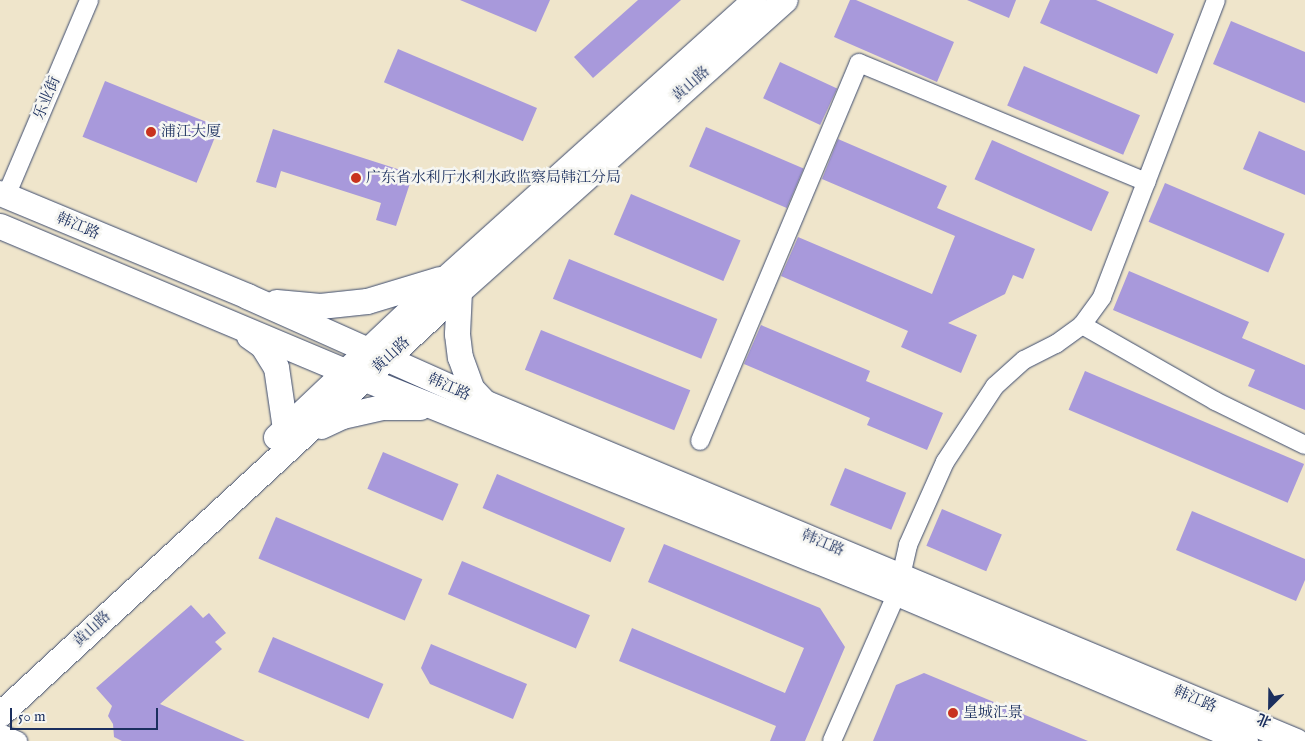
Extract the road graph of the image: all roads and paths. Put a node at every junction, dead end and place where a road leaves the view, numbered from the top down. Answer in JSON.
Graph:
{"nodes":[{"id":1,"x":89,"y":0,"type":"edge"},
{"id":2,"x":754,"y":0,"type":"edge"},
{"id":3,"x":785,"y":0,"type":"edge"},
{"id":4,"x":1216,"y":0,"type":"edge"},
{"id":5,"x":1146,"y":182,"type":"junction"},
{"id":6,"x":3,"y":194,"type":"edge"},
{"id":7,"x":0,"y":226,"type":"edge"},
{"id":8,"x":453,"y":284,"type":"junction"},
{"id":9,"x":247,"y":296,"type":"junction"},
{"id":10,"x":233,"y":325,"type":"junction"},
{"id":11,"x":1082,"y":325,"type":"junction"},
{"id":12,"x":377,"y":354,"type":"junction"},
{"id":13,"x":355,"y":375,"type":"junction"},
{"id":14,"x":484,"y":402,"type":"junction"},
{"id":15,"x":436,"y":407,"type":"junction"},
{"id":16,"x":295,"y":431,"type":"junction"},
{"id":17,"x":700,"y":441,"type":"dead end"},
{"id":18,"x":1305,"y":444,"type":"edge"},
{"id":19,"x":899,"y":584,"type":"junction"},
{"id":20,"x":0,"y":692,"type":"edge"},
{"id":21,"x":0,"y":714,"type":"edge"},
{"id":22,"x":0,"y":733,"type":"edge"},
{"id":23,"x":18,"y":741,"type":"edge"},
{"id":24,"x":832,"y":741,"type":"edge"},
{"id":25,"x":1245,"y":741,"type":"edge"},
{"id":26,"x":1296,"y":741,"type":"edge"}],
"edges":[{"from":1,"to":6,"type":"street","name":"乐业街"},
{"from":2,"to":8,"type":"street","name":"黄山路"},
{"from":3,"to":8,"type":"street","name":"黄山路"},
{"from":4,"to":5,"type":"street"},
{"from":5,"to":11,"type":"street"},
{"from":5,"to":17,"type":"street"},
{"from":6,"to":9,"type":"street","name":"韩江路"},
{"from":7,"to":10,"type":"street","name":"韩江路"},
{"from":8,"to":9,"type":"street"},
{"from":8,"to":12,"type":"street","name":"黄山路"},
{"from":8,"to":14,"type":"street"},
{"from":9,"to":12,"type":"street","name":"韩江路"},
{"from":10,"to":13,"type":"street","name":"韩江路"},
{"from":10,"to":16,"type":"street"},
{"from":11,"to":18,"type":"street"},
{"from":11,"to":19,"type":"street"},
{"from":12,"to":13,"type":"street","name":"黄山路"},
{"from":12,"to":14,"type":"street","name":"韩江路"},
{"from":13,"to":15,"type":"street","name":"韩江路"},
{"from":13,"to":16,"type":"street","name":"黄山路"},
{"from":14,"to":19,"type":"street","name":"韩江路"},
{"from":15,"to":16,"type":"street"},
{"from":15,"to":19,"type":"street","name":"韩江路"},
{"from":16,"to":20,"type":"street","name":"黄山路"},
{"from":16,"to":21,"type":"street","name":"黄山路"},
{"from":19,"to":24,"type":"street"},
{"from":19,"to":25,"type":"street","name":"韩江路"},
{"from":19,"to":26,"type":"street","name":"韩江路"},
{"from":22,"to":23,"type":"street"}]}
